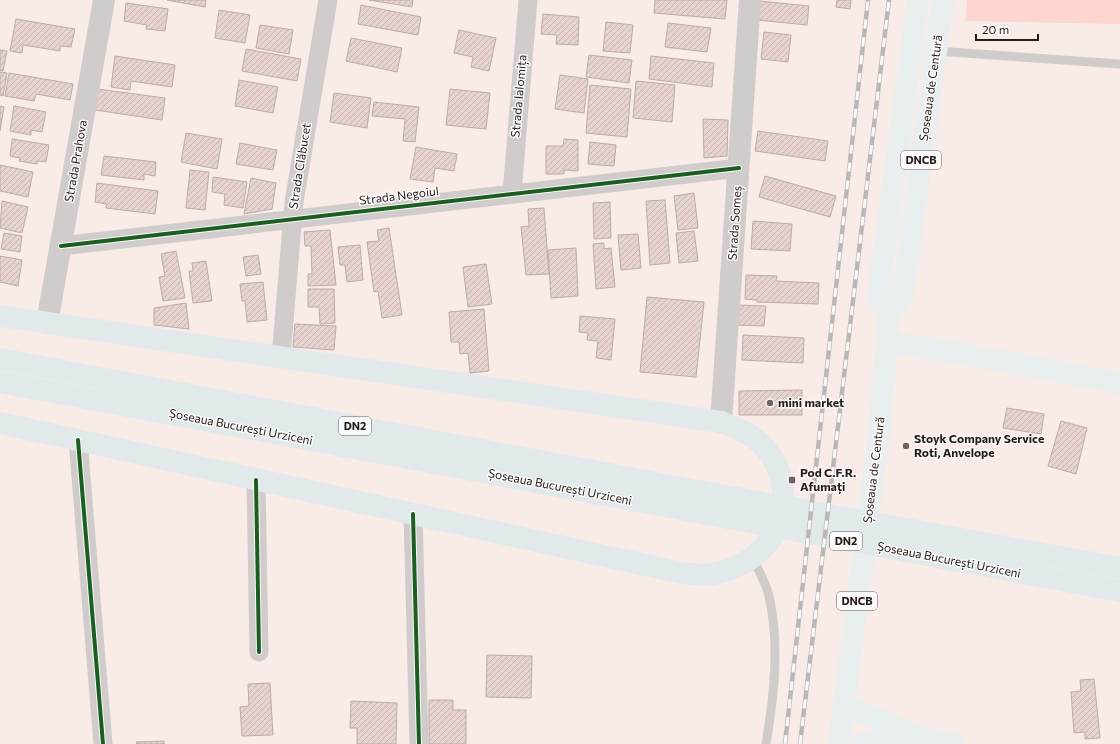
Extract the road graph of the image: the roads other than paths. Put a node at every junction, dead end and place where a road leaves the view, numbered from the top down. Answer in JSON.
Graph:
{"nodes":[{"id":1,"x":104,"y":0,"type":"edge"},
{"id":2,"x":328,"y":0,"type":"edge"},
{"id":3,"x":528,"y":0,"type":"edge"},
{"id":4,"x":750,"y":0,"type":"edge"},
{"id":5,"x":918,"y":0,"type":"edge"},
{"id":6,"x":943,"y":0,"type":"edge"},
{"id":7,"x":936,"y":51,"type":"junction"},
{"id":8,"x":1120,"y":64,"type":"edge"},
{"id":9,"x":739,"y":168,"type":"junction"},
{"id":10,"x":512,"y":193,"type":"junction"},
{"id":11,"x":292,"y":220,"type":"junction"},
{"id":12,"x":61,"y":246,"type":"junction"},
{"id":13,"x":889,"y":314,"type":"junction"},
{"id":14,"x":0,"y":316,"type":"edge"},
{"id":15,"x":47,"y":323,"type":"junction"},
{"id":16,"x":886,"y":343,"type":"junction"},
{"id":17,"x":281,"y":357,"type":"junction"},
{"id":18,"x":0,"y":359,"type":"edge"},
{"id":19,"x":0,"y":382,"type":"edge"},
{"id":20,"x":1120,"y":383,"type":"edge"},
{"id":21,"x":721,"y":422,"type":"junction"},
{"id":22,"x":0,"y":423,"type":"edge"},
{"id":23,"x":78,"y":440,"type":"junction"},
{"id":24,"x":256,"y":480,"type":"junction"},
{"id":25,"x":413,"y":514,"type":"junction"},
{"id":26,"x":752,"y":557,"type":"junction"},
{"id":27,"x":1120,"y":568,"type":"edge"},
{"id":28,"x":1120,"y":591,"type":"edge"},
{"id":29,"x":259,"y":652,"type":"dead end"},
{"id":30,"x":844,"y":707,"type":"junction"},
{"id":31,"x":918,"y":737,"type":"junction"},
{"id":32,"x":103,"y":744,"type":"edge"},
{"id":33,"x":419,"y":744,"type":"edge"},
{"id":34,"x":766,"y":744,"type":"edge"},
{"id":35,"x":839,"y":744,"type":"edge"},
{"id":36,"x":854,"y":744,"type":"edge"},
{"id":37,"x":864,"y":744,"type":"edge"},
{"id":38,"x":953,"y":744,"type":"edge"}],
"edges":[{"from":1,"to":12,"type":"street","name":"Strada Prahova"},
{"from":2,"to":11,"type":"street","name":"Strada Clăbucet"},
{"from":3,"to":10,"type":"street","name":"Strada Ialomița"},
{"from":4,"to":9,"type":"street","name":"Strada Someș"},
{"from":5,"to":13,"type":"main road","name":"Șoseaua de Centură","number":"DNCB"},
{"from":6,"to":7,"type":"main road","name":"Șoseaua de Centură","number":"DNCB"},
{"from":7,"to":8,"type":"lane"},
{"from":7,"to":13,"type":"main road","name":"Șoseaua de Centură","number":"DNCB"},
{"from":9,"to":10,"type":"street","name":"Strada Negoiul"},
{"from":9,"to":21,"type":"street","name":"Strada Someș"},
{"from":10,"to":11,"type":"street","name":"Strada Negoiul"},
{"from":11,"to":12,"type":"street","name":"Strada Negoiul"},
{"from":11,"to":17,"type":"street","name":"Strada Clăbucet"},
{"from":12,"to":15,"type":"street","name":"Strada Prahova"},
{"from":13,"to":16,"type":"main road","name":"Șoseaua de Centură","number":"DNCB"},
{"from":14,"to":15,"type":"highway"},
{"from":15,"to":17,"type":"highway"},
{"from":16,"to":20,"type":"main road"},
{"from":16,"to":30,"type":"main road","name":"Șoseaua de Centură","number":"DNCB"},
{"from":17,"to":21,"type":"highway"},
{"from":18,"to":27,"type":"highway","name":"Șoseaua București Urziceni","number":"DN2"},
{"from":19,"to":28,"type":"highway","name":"Șoseaua București Urziceni","number":"DN2"},
{"from":21,"to":26,"type":"highway"},
{"from":22,"to":23,"type":"highway"},
{"from":23,"to":24,"type":"highway"},
{"from":23,"to":32,"type":"street"},
{"from":24,"to":25,"type":"highway"},
{"from":24,"to":29,"type":"street"},
{"from":25,"to":26,"type":"highway"},
{"from":25,"to":33,"type":"street"},
{"from":26,"to":34,"type":"lane"},
{"from":30,"to":31,"type":"main road"},
{"from":30,"to":35,"type":"main road","name":"Șoseaua de Centură","number":"DNCB"},
{"from":31,"to":37,"type":"main road"},
{"from":31,"to":38,"type":"main road"},
{"from":35,"to":36,"type":"main road"}]}
